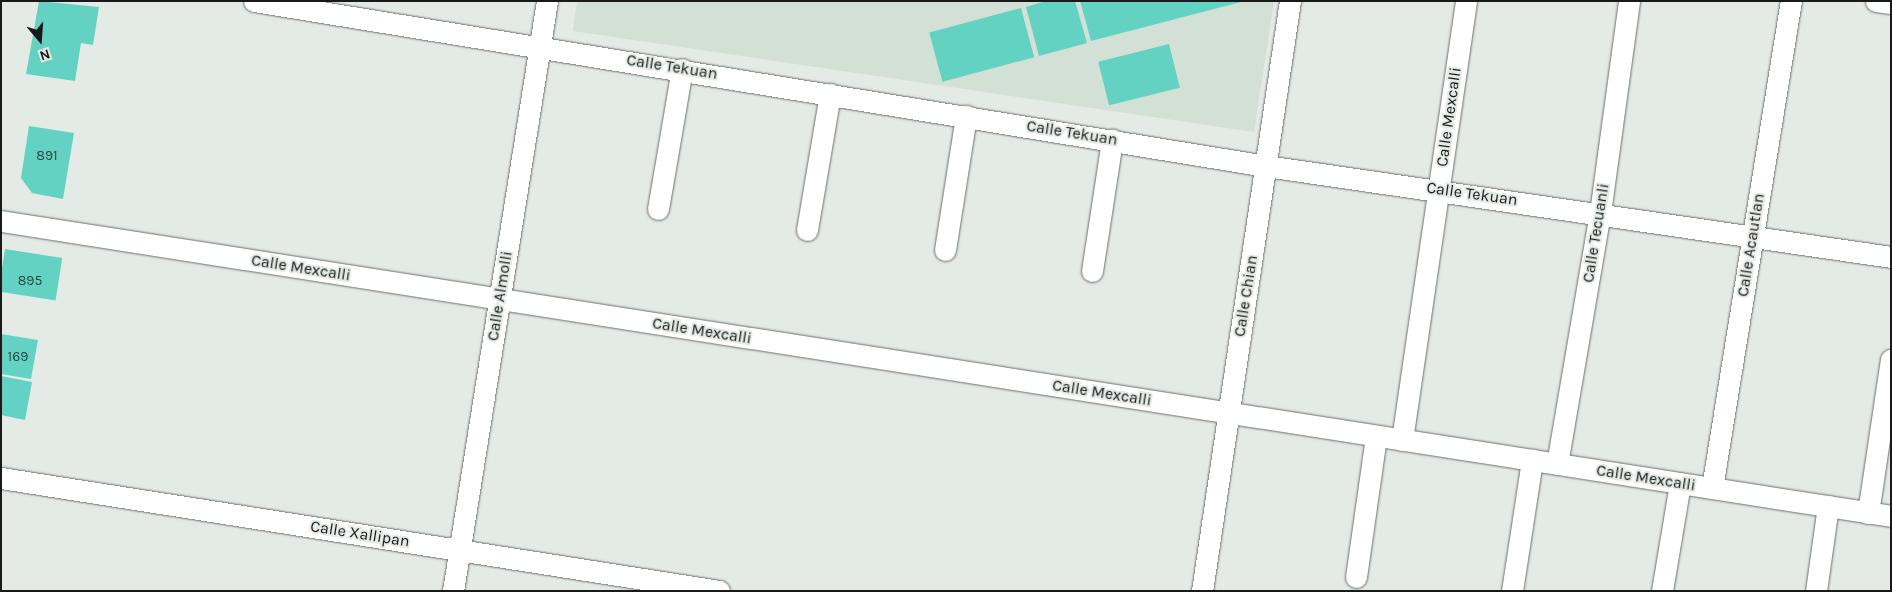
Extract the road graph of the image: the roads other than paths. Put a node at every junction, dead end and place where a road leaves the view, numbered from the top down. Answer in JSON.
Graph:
{"nodes":[{"id":1,"x":254,"y":1,"type":"edge"},
{"id":2,"x":547,"y":1,"type":"edge"},
{"id":3,"x":1290,"y":1,"type":"edge"},
{"id":4,"x":1466,"y":1,"type":"edge"},
{"id":5,"x":1629,"y":1,"type":"edge"},
{"id":6,"x":1791,"y":1,"type":"edge"},
{"id":7,"x":1876,"y":1,"type":"edge"},
{"id":8,"x":1891,"y":4,"type":"edge"},
{"id":9,"x":540,"y":46,"type":"junction"},
{"id":10,"x":682,"y":69,"type":"junction"},
{"id":11,"x":830,"y":94,"type":"junction"},
{"id":12,"x":966,"y":116,"type":"junction"},
{"id":13,"x":1112,"y":140,"type":"junction"},
{"id":14,"x":1266,"y":166,"type":"junction"},
{"id":15,"x":1439,"y":189,"type":"junction"},
{"id":16,"x":658,"y":209,"type":"dead end"},
{"id":17,"x":1600,"y":213,"type":"junction"},
{"id":18,"x":1,"y":221,"type":"edge"},
{"id":19,"x":807,"y":230,"type":"dead end"},
{"id":20,"x":1752,"y":235,"type":"junction"},
{"id":21,"x":945,"y":250,"type":"dead end"},
{"id":22,"x":1891,"y":257,"type":"edge"},
{"id":23,"x":1092,"y":271,"type":"dead end"},
{"id":24,"x":500,"y":299,"type":"junction"},
{"id":25,"x":1891,"y":360,"type":"edge"},
{"id":26,"x":1229,"y":413,"type":"junction"},
{"id":27,"x":1376,"y":436,"type":"junction"},
{"id":28,"x":1402,"y":440,"type":"junction"},
{"id":29,"x":1532,"y":460,"type":"junction"},
{"id":30,"x":1556,"y":464,"type":"junction"},
{"id":31,"x":1,"y":478,"type":"edge"},
{"id":32,"x":1680,"y":484,"type":"junction"},
{"id":33,"x":1712,"y":488,"type":"junction"},
{"id":34,"x":1828,"y":506,"type":"junction"},
{"id":35,"x":1868,"y":513,"type":"junction"},
{"id":36,"x":1891,"y":516,"type":"edge"},
{"id":37,"x":459,"y":550,"type":"junction"},
{"id":38,"x":1356,"y":577,"type":"dead end"},
{"id":39,"x":453,"y":591,"type":"edge"},
{"id":40,"x":718,"y":591,"type":"edge"},
{"id":41,"x":1202,"y":591,"type":"edge"},
{"id":42,"x":1512,"y":591,"type":"edge"},
{"id":43,"x":1662,"y":591,"type":"edge"},
{"id":44,"x":1816,"y":591,"type":"edge"}],
"edges":[{"from":1,"to":9,"type":"street","name":"Calle Tekuan"},
{"from":2,"to":9,"type":"street","name":"Calle Almolli"},
{"from":3,"to":14,"type":"street","name":"Calle Chian"},
{"from":4,"to":15,"type":"street","name":"Calle Mexcalli"},
{"from":5,"to":17,"type":"street","name":"Calle Tecuanli"},
{"from":6,"to":20,"type":"street","name":"Calle Acautlan"},
{"from":7,"to":8,"type":"street"},
{"from":9,"to":10,"type":"street","name":"Calle Tekuan"},
{"from":9,"to":24,"type":"street","name":"Calle Almolli"},
{"from":10,"to":11,"type":"street","name":"Calle Tekuan"},
{"from":10,"to":16,"type":"street"},
{"from":11,"to":12,"type":"street","name":"Calle Tekuan"},
{"from":11,"to":19,"type":"street"},
{"from":12,"to":13,"type":"street","name":"Calle Tekuan"},
{"from":12,"to":21,"type":"street"},
{"from":13,"to":14,"type":"street","name":"Calle Tekuan"},
{"from":13,"to":23,"type":"street"},
{"from":14,"to":15,"type":"street","name":"Calle Tekuan"},
{"from":14,"to":26,"type":"street","name":"Calle Chian"},
{"from":15,"to":17,"type":"street","name":"Calle Tekuan"},
{"from":15,"to":28,"type":"street","name":"Calle Mexcalli"},
{"from":17,"to":20,"type":"street","name":"Calle Tekuan"},
{"from":17,"to":30,"type":"street","name":"Calle Tecuanli"},
{"from":18,"to":24,"type":"street","name":"Calle Mexcalli"},
{"from":20,"to":22,"type":"street","name":"Calle Tekuan"},
{"from":20,"to":33,"type":"street","name":"Calle Acautlan"},
{"from":24,"to":26,"type":"street","name":"Calle Mexcalli"},
{"from":24,"to":37,"type":"street","name":"Calle Almolli"},
{"from":25,"to":35,"type":"street"},
{"from":26,"to":27,"type":"street","name":"Calle Mexcalli"},
{"from":26,"to":41,"type":"street","name":"Calle Chian"},
{"from":27,"to":28,"type":"street","name":"Calle Mexcalli"},
{"from":27,"to":38,"type":"street"},
{"from":28,"to":29,"type":"street","name":"Calle Mexcalli"},
{"from":29,"to":30,"type":"street","name":"Calle Mexcalli"},
{"from":29,"to":42,"type":"street"},
{"from":30,"to":32,"type":"street","name":"Calle Mexcalli"},
{"from":31,"to":37,"type":"street","name":"Calle Xallipan"},
{"from":32,"to":33,"type":"street","name":"Calle Mexcalli"},
{"from":32,"to":43,"type":"street"},
{"from":33,"to":34,"type":"street","name":"Calle Mexcalli"},
{"from":34,"to":35,"type":"street","name":"Calle Mexcalli"},
{"from":34,"to":44,"type":"street"},
{"from":35,"to":36,"type":"street","name":"Calle Mexcalli"},
{"from":37,"to":39,"type":"street","name":"Calle Almolli"},
{"from":37,"to":40,"type":"street","name":"Calle Xallipan"}]}
